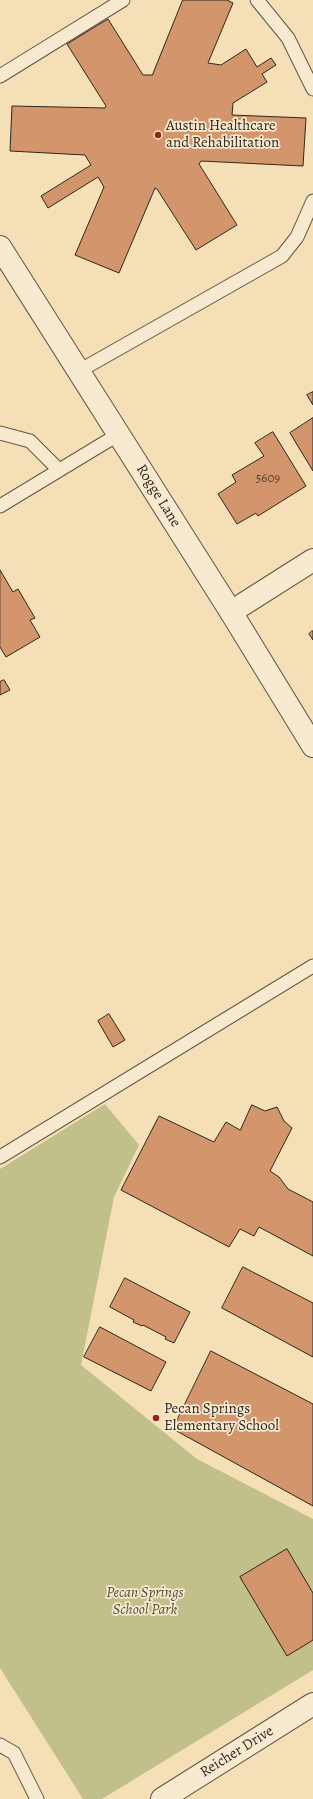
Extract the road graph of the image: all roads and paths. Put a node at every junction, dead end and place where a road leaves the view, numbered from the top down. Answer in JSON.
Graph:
{"nodes":[{"id":1,"x":123,"y":0,"type":"edge"},
{"id":2,"x":257,"y":0,"type":"edge"},
{"id":3,"x":0,"y":76,"type":"edge"},
{"id":4,"x":313,"y":89,"type":"edge"},
{"id":5,"x":313,"y":201,"type":"edge"},
{"id":6,"x":0,"y":247,"type":"edge"},
{"id":7,"x":79,"y":371,"type":"junction"},
{"id":8,"x":0,"y":433,"type":"edge"},
{"id":9,"x":119,"y":434,"type":"junction"},
{"id":10,"x":59,"y":470,"type":"junction"},
{"id":11,"x":0,"y":506,"type":"edge"},
{"id":12,"x":313,"y":560,"type":"edge"},
{"id":13,"x":231,"y":612,"type":"junction"},
{"id":14,"x":313,"y":746,"type":"edge"},
{"id":15,"x":313,"y":966,"type":"edge"},
{"id":16,"x":0,"y":1157,"type":"edge"},
{"id":17,"x":313,"y":1704,"type":"edge"},
{"id":18,"x":0,"y":1745,"type":"edge"},
{"id":19,"x":37,"y":1799,"type":"edge"},
{"id":20,"x":162,"y":1799,"type":"edge"}],
"edges":[{"from":1,"to":3,"type":"lane"},
{"from":2,"to":4,"type":"lane"},
{"from":5,"to":7,"type":"lane"},
{"from":6,"to":7,"type":"street","name":"Rogge Lane"},
{"from":7,"to":9,"type":"street","name":"Rogge Lane"},
{"from":8,"to":10,"type":"lane"},
{"from":9,"to":10,"type":"lane"},
{"from":9,"to":13,"type":"street","name":"Rogge Lane"},
{"from":10,"to":11,"type":"lane"},
{"from":12,"to":13,"type":"street"},
{"from":13,"to":14,"type":"street","name":"Rogge Lane"},
{"from":15,"to":16,"type":"lane"},
{"from":17,"to":20,"type":"street","name":"Reicher Drive"},
{"from":18,"to":19,"type":"lane"}]}
